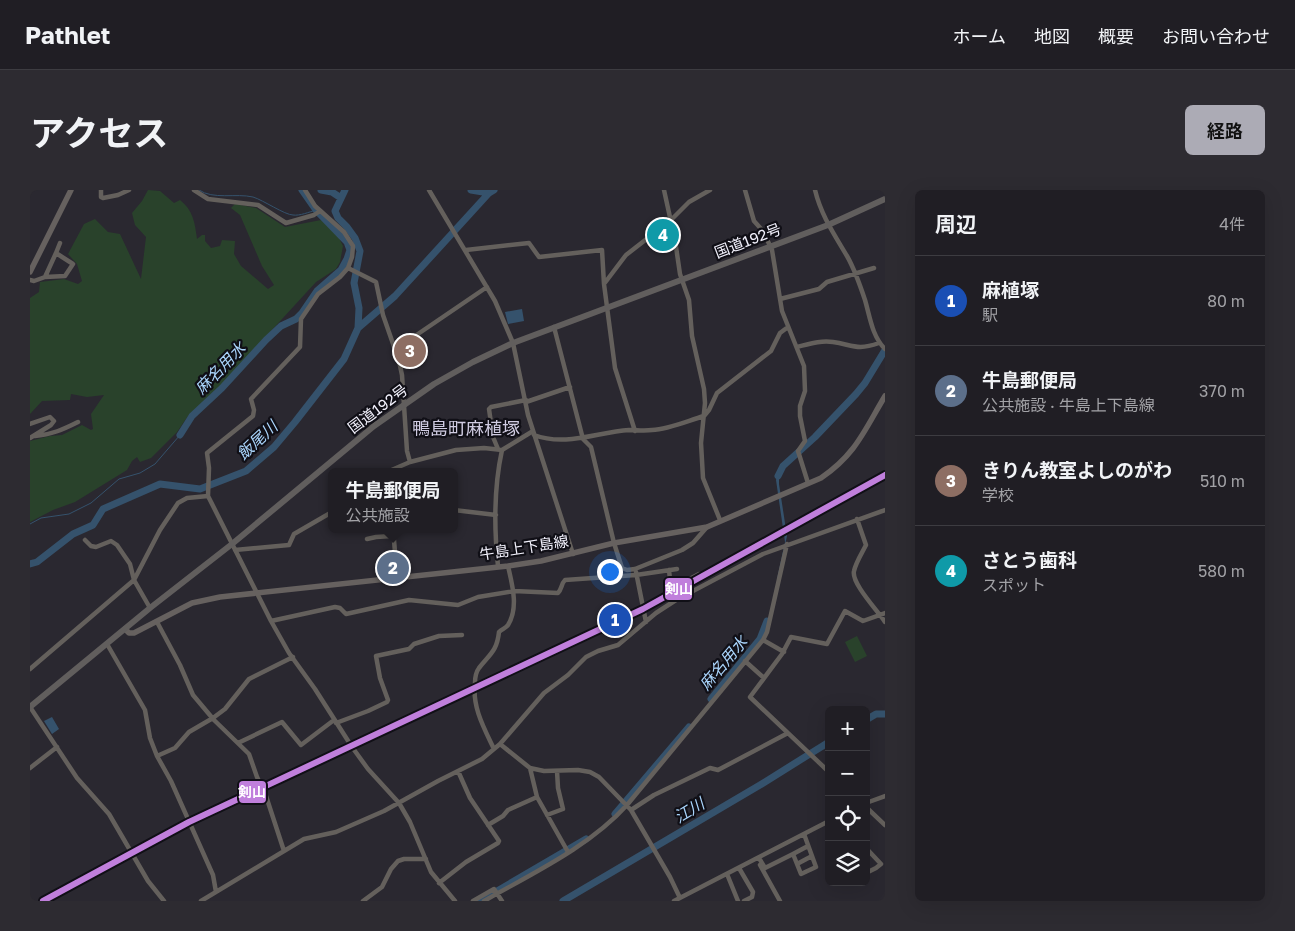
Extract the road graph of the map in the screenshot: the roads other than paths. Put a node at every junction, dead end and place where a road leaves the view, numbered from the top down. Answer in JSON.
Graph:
{"nodes":[{"id":1,"x":71,"y":190,"type":"edge"},
{"id":2,"x":101,"y":190,"type":"edge"},
{"id":3,"x":129,"y":190,"type":"edge"},
{"id":4,"x":194,"y":190,"type":"edge"},
{"id":5,"x":305,"y":190,"type":"edge"},
{"id":6,"x":430,"y":190,"type":"edge"},
{"id":7,"x":664,"y":190,"type":"edge"},
{"id":8,"x":710,"y":190,"type":"edge"},
{"id":9,"x":745,"y":190,"type":"edge"},
{"id":10,"x":815,"y":190,"type":"edge"},
{"id":11,"x":885,"y":199,"type":"edge"},
{"id":12,"x":319,"y":212,"type":"junction"},
{"id":13,"x":671,"y":220,"type":"junction"},
{"id":14,"x":828,"y":225,"type":"junction"},
{"id":15,"x":60,"y":243,"type":"dead end"},
{"id":16,"x":770,"y":246,"type":"junction"},
{"id":17,"x":466,"y":250,"type":"junction"},
{"id":18,"x":56,"y":253,"type":"junction"},
{"id":19,"x":348,"y":268,"type":"junction"},
{"id":20,"x":874,"y":268,"type":"dead end"},
{"id":21,"x":30,"y":272,"type":"edge"},
{"id":22,"x":855,"y":273,"type":"junction"},
{"id":23,"x":45,"y":277,"type":"junction"},
{"id":24,"x":30,"y":280,"type":"edge"},
{"id":25,"x":682,"y":280,"type":"junction"},
{"id":26,"x":604,"y":284,"type":"junction"},
{"id":27,"x":487,"y":287,"type":"junction"},
{"id":28,"x":780,"y":299,"type":"junction"},
{"id":29,"x":606,"y":308,"type":"junction"},
{"id":30,"x":788,"y":326,"type":"junction"},
{"id":31,"x":554,"y":327,"type":"junction"},
{"id":32,"x":513,"y":343,"type":"junction"},
{"id":33,"x":882,"y":346,"type":"edge"},
{"id":34,"x":394,"y":347,"type":"junction"},
{"id":35,"x":797,"y":347,"type":"junction"},
{"id":36,"x":570,"y":387,"type":"junction"},
{"id":37,"x":885,"y":396,"type":"edge"},
{"id":38,"x":526,"y":401,"type":"junction"},
{"id":39,"x":404,"y":404,"type":"junction"},
{"id":40,"x":704,"y":416,"type":"junction"},
{"id":41,"x":78,"y":422,"type":"dead end"},
{"id":42,"x":30,"y":424,"type":"edge"},
{"id":43,"x":634,"y":431,"type":"junction"},
{"id":44,"x":534,"y":433,"type":"junction"},
{"id":45,"x":32,"y":437,"type":"edge"},
{"id":46,"x":583,"y":439,"type":"junction"},
{"id":47,"x":500,"y":449,"type":"junction"},
{"id":48,"x":410,"y":462,"type":"junction"},
{"id":49,"x":396,"y":468,"type":"edge"},
{"id":50,"x":808,"y":483,"type":"junction"},
{"id":51,"x":208,"y":495,"type":"junction"},
{"id":52,"x":458,"y":510,"type":"edge"},
{"id":53,"x":885,"y":510,"type":"edge"},
{"id":54,"x":328,"y":514,"type":"edge"},
{"id":55,"x":496,"y":515,"type":"junction"},
{"id":56,"x":857,"y":519,"type":"junction"},
{"id":57,"x":720,"y":520,"type":"junction"},
{"id":58,"x":707,"y":527,"type":"junction"},
{"id":59,"x":367,"y":539,"type":"dead end"},
{"id":60,"x":85,"y":540,"type":"dead end"},
{"id":61,"x":614,"y":543,"type":"junction"},
{"id":62,"x":785,"y":545,"type":"junction"},
{"id":63,"x":233,"y":547,"type":"junction"},
{"id":64,"x":573,"y":554,"type":"junction"},
{"id":65,"x":498,"y":566,"type":"junction"},
{"id":66,"x":508,"y":566,"type":"junction"},
{"id":67,"x":635,"y":569,"type":"junction"},
{"id":68,"x":677,"y":569,"type":"dead end"},
{"id":69,"x":669,"y":570,"type":"junction"},
{"id":70,"x":699,"y":574,"type":"dead end"},
{"id":71,"x":636,"y":575,"type":"junction"},
{"id":72,"x":397,"y":577,"type":"junction"},
{"id":73,"x":134,"y":580,"type":"junction"},
{"id":74,"x":514,"y":591,"type":"junction"},
{"id":75,"x":257,"y":592,"type":"junction"},
{"id":76,"x":150,"y":608,"type":"junction"},
{"id":77,"x":883,"y":615,"type":"edge"},
{"id":78,"x":271,"y":621,"type":"junction"},
{"id":79,"x":157,"y":622,"type":"junction"},
{"id":80,"x":646,"y":622,"type":"junction"},
{"id":81,"x":885,"y":622,"type":"edge"},
{"id":82,"x":125,"y":629,"type":"junction"},
{"id":83,"x":462,"y":635,"type":"dead end"},
{"id":84,"x":763,"y":640,"type":"junction"},
{"id":85,"x":107,"y":644,"type":"junction"},
{"id":86,"x":784,"y":652,"type":"junction"},
{"id":87,"x":293,"y":657,"type":"junction"},
{"id":88,"x":746,"y":661,"type":"junction"},
{"id":89,"x":30,"y":669,"type":"edge"},
{"id":90,"x":764,"y":678,"type":"junction"},
{"id":91,"x":30,"y":707,"type":"edge"},
{"id":92,"x":213,"y":718,"type":"junction"},
{"id":93,"x":335,"y":722,"type":"junction"},
{"id":94,"x":788,"y":733,"type":"junction"},
{"id":95,"x":238,"y":744,"type":"junction"},
{"id":96,"x":500,"y":744,"type":"junction"},
{"id":97,"x":57,"y":747,"type":"junction"},
{"id":98,"x":494,"y":749,"type":"junction"},
{"id":99,"x":157,"y":756,"type":"junction"},
{"id":100,"x":30,"y":768,"type":"edge"},
{"id":101,"x":530,"y":768,"type":"junction"},
{"id":102,"x":825,"y":768,"type":"edge"},
{"id":103,"x":557,"y":770,"type":"junction"},
{"id":104,"x":458,"y":771,"type":"junction"},
{"id":105,"x":537,"y":796,"type":"junction"},
{"id":106,"x":885,"y":796,"type":"edge"},
{"id":107,"x":870,"y":802,"type":"edge"},
{"id":108,"x":399,"y":804,"type":"junction"},
{"id":109,"x":627,"y":805,"type":"junction"},
{"id":110,"x":870,"y":811,"type":"edge"},
{"id":111,"x":547,"y":816,"type":"junction"},
{"id":112,"x":825,"y":823,"type":"edge"},
{"id":113,"x":488,"y":825,"type":"junction"},
{"id":114,"x":885,"y":825,"type":"edge"},
{"id":115,"x":804,"y":834,"type":"junction"},
{"id":116,"x":789,"y":842,"type":"junction"},
{"id":117,"x":808,"y":846,"type":"junction"},
{"id":118,"x":284,"y":850,"type":"junction"},
{"id":119,"x":774,"y":850,"type":"junction"},
{"id":120,"x":567,"y":851,"type":"junction"},
{"id":121,"x":870,"y":852,"type":"edge"},
{"id":122,"x":794,"y":853,"type":"junction"},
{"id":123,"x":812,"y":856,"type":"junction"},
{"id":124,"x":426,"y":859,"type":"junction"},
{"id":125,"x":758,"y":859,"type":"junction"},
{"id":126,"x":780,"y":860,"type":"junction"},
{"id":127,"x":797,"y":864,"type":"junction"},
{"id":128,"x":740,"y":868,"type":"junction"},
{"id":129,"x":870,"y":870,"type":"edge"},
{"id":130,"x":727,"y":874,"type":"junction"},
{"id":131,"x":439,"y":883,"type":"junction"},
{"id":132,"x":216,"y":892,"type":"junction"},
{"id":133,"x":496,"y":892,"type":"junction"},
{"id":134,"x":680,"y":898,"type":"junction"},
{"id":135,"x":164,"y":901,"type":"edge"},
{"id":136,"x":202,"y":901,"type":"edge"},
{"id":137,"x":363,"y":901,"type":"edge"},
{"id":138,"x":455,"y":901,"type":"edge"},
{"id":139,"x":473,"y":901,"type":"edge"},
{"id":140,"x":484,"y":901,"type":"edge"},
{"id":141,"x":502,"y":901,"type":"edge"},
{"id":142,"x":674,"y":901,"type":"edge"},
{"id":143,"x":738,"y":901,"type":"edge"},
{"id":144,"x":744,"y":901,"type":"edge"},
{"id":145,"x":780,"y":901,"type":"edge"}],
"edges":[{"from":1,"to":21,"type":"main road"},
{"from":2,"to":3,"type":"street"},
{"from":4,"to":12,"type":"street"},
{"from":5,"to":12,"type":"street"},
{"from":6,"to":17,"type":"street"},
{"from":7,"to":13,"type":"street"},
{"from":8,"to":13,"type":"street"},
{"from":9,"to":16,"type":"street"},
{"from":10,"to":14,"type":"street"},
{"from":11,"to":14,"type":"highway","name":"国道192号"},
{"from":12,"to":19,"type":"street"},
{"from":13,"to":25,"type":"street"},
{"from":13,"to":26,"type":"street"},
{"from":14,"to":16,"type":"highway","name":"国道192号"},
{"from":14,"to":22,"type":"street"},
{"from":15,"to":18,"type":"street"},
{"from":16,"to":25,"type":"highway","name":"国道192号"},
{"from":16,"to":28,"type":"street"},
{"from":17,"to":26,"type":"street"},
{"from":17,"to":27,"type":"street"},
{"from":18,"to":23,"type":"street"},
{"from":18,"to":23,"type":"street"},
{"from":19,"to":34,"type":"street"},
{"from":19,"to":51,"type":"street"},
{"from":20,"to":22,"type":"street"},
{"from":22,"to":28,"type":"street"},
{"from":22,"to":33,"type":"street"},
{"from":23,"to":24,"type":"street"},
{"from":25,"to":29,"type":"highway","name":"国道192号"},
{"from":25,"to":40,"type":"street"},
{"from":26,"to":29,"type":"street"},
{"from":27,"to":32,"type":"street"},
{"from":27,"to":34,"type":"street"},
{"from":28,"to":30,"type":"street"},
{"from":29,"to":31,"type":"highway","name":"国道192号"},
{"from":29,"to":43,"type":"street"},
{"from":30,"to":35,"type":"street"},
{"from":30,"to":40,"type":"street"},
{"from":31,"to":32,"type":"highway","name":"国道192号"},
{"from":31,"to":36,"type":"street"},
{"from":32,"to":38,"type":"street"},
{"from":32,"to":39,"type":"highway","name":"国道192号"},
{"from":33,"to":35,"type":"street"},
{"from":34,"to":39,"type":"street"},
{"from":35,"to":50,"type":"street"},
{"from":36,"to":38,"type":"street"},
{"from":36,"to":46,"type":"street"},
{"from":37,"to":50,"type":"main road","name":"牛島上下島線"},
{"from":38,"to":44,"type":"street"},
{"from":38,"to":47,"type":"street"},
{"from":39,"to":48,"type":"street"},
{"from":39,"to":63,"type":"highway","name":"国道192号"},
{"from":40,"to":43,"type":"street"},
{"from":40,"to":57,"type":"street"},
{"from":41,"to":45,"type":"street"},
{"from":42,"to":45,"type":"street"},
{"from":43,"to":46,"type":"street"},
{"from":44,"to":46,"type":"street"},
{"from":44,"to":47,"type":"street"},
{"from":44,"to":64,"type":"street"},
{"from":46,"to":61,"type":"street"},
{"from":47,"to":48,"type":"street"},
{"from":47,"to":55,"type":"street"},
{"from":48,"to":49,"type":"street"},
{"from":50,"to":57,"type":"main road","name":"牛島上下島線"},
{"from":51,"to":63,"type":"street"},
{"from":51,"to":73,"type":"street"},
{"from":52,"to":55,"type":"street"},
{"from":53,"to":56,"type":"street"},
{"from":54,"to":63,"type":"street"},
{"from":55,"to":65,"type":"street"},
{"from":56,"to":62,"type":"street"},
{"from":56,"to":77,"type":"street"},
{"from":57,"to":58,"type":"main road","name":"牛島上下島線"},
{"from":58,"to":61,"type":"main road","name":"牛島上下島線"},
{"from":58,"to":67,"type":"street"},
{"from":59,"to":72,"type":"street"},
{"from":60,"to":73,"type":"street"},
{"from":61,"to":64,"type":"main road","name":"牛島上下島線"},
{"from":61,"to":67,"type":"street"},
{"from":62,"to":80,"type":"street"},
{"from":62,"to":84,"type":"street"},
{"from":63,"to":75,"type":"street"},
{"from":63,"to":76,"type":"highway","name":"国道192号"},
{"from":64,"to":66,"type":"main road","name":"牛島上下島線"},
{"from":65,"to":66,"type":"main road","name":"牛島上下島線"},
{"from":65,"to":72,"type":"main road","name":"牛島上下島線"},
{"from":66,"to":74,"type":"street"},
{"from":67,"to":71,"type":"street"},
{"from":68,"to":69,"type":"street"},
{"from":69,"to":70,"type":"street"},
{"from":69,"to":71,"type":"street"},
{"from":71,"to":74,"type":"street"},
{"from":71,"to":80,"type":"street"},
{"from":72,"to":75,"type":"main road","name":"牛島上下島線"},
{"from":73,"to":76,"type":"street"},
{"from":73,"to":89,"type":"street"},
{"from":74,"to":78,"type":"street"},
{"from":74,"to":98,"type":"street"},
{"from":75,"to":78,"type":"street"},
{"from":75,"to":79,"type":"main road","name":"牛島上下島線"},
{"from":76,"to":82,"type":"highway","name":"国道192号"},
{"from":77,"to":81,"type":"street"},
{"from":77,"to":86,"type":"street"},
{"from":78,"to":87,"type":"street"},
{"from":79,"to":82,"type":"main road","name":"牛島上下島線"},
{"from":79,"to":92,"type":"street"},
{"from":80,"to":96,"type":"street"},
{"from":82,"to":85,"type":"highway","name":"国道192号"},
{"from":83,"to":93,"type":"street"},
{"from":84,"to":86,"type":"street"},
{"from":84,"to":88,"type":"street"},
{"from":85,"to":91,"type":"highway","name":"国道192号"},
{"from":85,"to":99,"type":"street"},
{"from":86,"to":90,"type":"street"},
{"from":87,"to":92,"type":"street"},
{"from":87,"to":93,"type":"street"},
{"from":88,"to":90,"type":"street"},
{"from":88,"to":109,"type":"street"},
{"from":90,"to":94,"type":"street"},
{"from":91,"to":97,"type":"street"},
{"from":92,"to":95,"type":"street"},
{"from":92,"to":99,"type":"street"},
{"from":93,"to":95,"type":"street"},
{"from":93,"to":108,"type":"street"},
{"from":94,"to":102,"type":"street"},
{"from":94,"to":109,"type":"street"},
{"from":95,"to":118,"type":"street"},
{"from":96,"to":98,"type":"street"},
{"from":96,"to":101,"type":"street"},
{"from":97,"to":100,"type":"street"},
{"from":97,"to":135,"type":"street"},
{"from":98,"to":104,"type":"street"},
{"from":99,"to":132,"type":"street"},
{"from":101,"to":103,"type":"street"},
{"from":101,"to":105,"type":"street"},
{"from":103,"to":109,"type":"street"},
{"from":103,"to":111,"type":"street"},
{"from":104,"to":108,"type":"street"},
{"from":104,"to":113,"type":"street"},
{"from":105,"to":111,"type":"street"},
{"from":105,"to":113,"type":"street"},
{"from":106,"to":107,"type":"street"},
{"from":108,"to":118,"type":"street"},
{"from":108,"to":124,"type":"street"},
{"from":109,"to":120,"type":"street"},
{"from":109,"to":134,"type":"street"},
{"from":110,"to":114,"type":"street"},
{"from":111,"to":120,"type":"street"},
{"from":112,"to":115,"type":"street"},
{"from":113,"to":131,"type":"street"},
{"from":115,"to":116,"type":"street"},
{"from":115,"to":117,"type":"street"},
{"from":116,"to":119,"type":"street"},
{"from":116,"to":122,"type":"street"},
{"from":117,"to":122,"type":"street"},
{"from":117,"to":123,"type":"street"},
{"from":118,"to":132,"type":"street"},
{"from":119,"to":125,"type":"street"},
{"from":119,"to":126,"type":"street"},
{"from":120,"to":133,"type":"street"},
{"from":121,"to":129,"type":"street"},
{"from":122,"to":126,"type":"street"},
{"from":122,"to":127,"type":"street"},
{"from":123,"to":127,"type":"street"},
{"from":123,"to":127,"type":"street"},
{"from":124,"to":131,"type":"street"},
{"from":124,"to":137,"type":"street"},
{"from":125,"to":126,"type":"street"},
{"from":125,"to":128,"type":"street"},
{"from":125,"to":145,"type":"street"},
{"from":128,"to":130,"type":"street"},
{"from":128,"to":144,"type":"street"},
{"from":130,"to":134,"type":"street"},
{"from":130,"to":143,"type":"street"},
{"from":131,"to":138,"type":"street"},
{"from":132,"to":136,"type":"street"},
{"from":133,"to":139,"type":"street"},
{"from":133,"to":140,"type":"street"},
{"from":133,"to":141,"type":"street"},
{"from":134,"to":142,"type":"street"}]}
